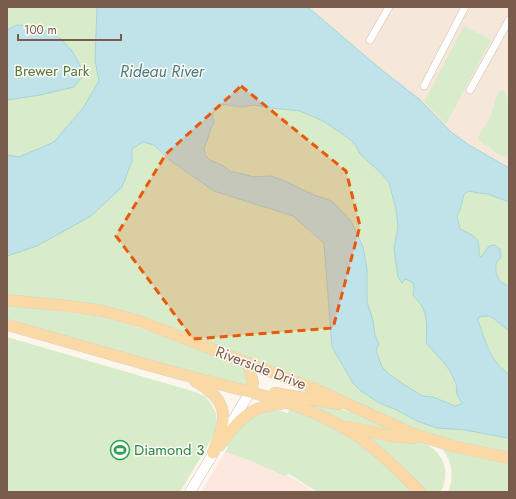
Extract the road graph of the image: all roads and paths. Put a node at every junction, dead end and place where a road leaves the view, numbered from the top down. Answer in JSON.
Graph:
{"nodes":[{"id":1,"x":389,"y":7,"type":"edge"},
{"id":2,"x":465,"y":7,"type":"edge"},
{"id":3,"x":509,"y":20,"type":"edge"},
{"id":4,"x":370,"y":40,"type":"dead end"},
{"id":5,"x":424,"y":86,"type":"dead end"},
{"id":6,"x":470,"y":90,"type":"dead end"},
{"id":7,"x":7,"y":300,"type":"edge"},
{"id":8,"x":7,"y":324,"type":"edge"},
{"id":9,"x":248,"y":363,"type":"junction"},
{"id":10,"x":184,"y":375,"type":"junction"},
{"id":11,"x":250,"y":392,"type":"junction"},
{"id":12,"x":287,"y":403,"type":"junction"},
{"id":13,"x":353,"y":407,"type":"junction"},
{"id":14,"x":339,"y":425,"type":"junction"},
{"id":15,"x":427,"y":439,"type":"junction"},
{"id":16,"x":214,"y":453,"type":"junction"},
{"id":17,"x":509,"y":458,"type":"edge"},
{"id":18,"x":190,"y":492,"type":"edge"},
{"id":19,"x":420,"y":492,"type":"edge"}],
"edges":[{"from":1,"to":4,"type":"street"},
{"from":2,"to":5,"type":"street"},
{"from":3,"to":6,"type":"street"},
{"from":7,"to":9,"type":"main road","name":"Riverside Drive"},
{"from":8,"to":10,"type":"main road","name":"Riverside Drive"},
{"from":9,"to":11,"type":"main road"},
{"from":9,"to":13,"type":"main road","name":"Riverside Drive"},
{"from":10,"to":11,"type":"main road","name":"Riverside Drive"},
{"from":10,"to":16,"type":"main road"},
{"from":11,"to":12,"type":"main road","name":"Riverside Drive"},
{"from":11,"to":13,"type":"main road"},
{"from":11,"to":16,"type":"main road"},
{"from":12,"to":14,"type":"main road","name":"Riverside Drive"},
{"from":12,"to":16,"type":"main road"},
{"from":13,"to":15,"type":"main road","name":"Riverside Drive"},
{"from":14,"to":15,"type":"main road"},
{"from":14,"to":19,"type":"main road","name":"Riverside Drive"},
{"from":15,"to":17,"type":"main road","name":"Riverside Drive"},
{"from":16,"to":18,"type":"main road"}]}
